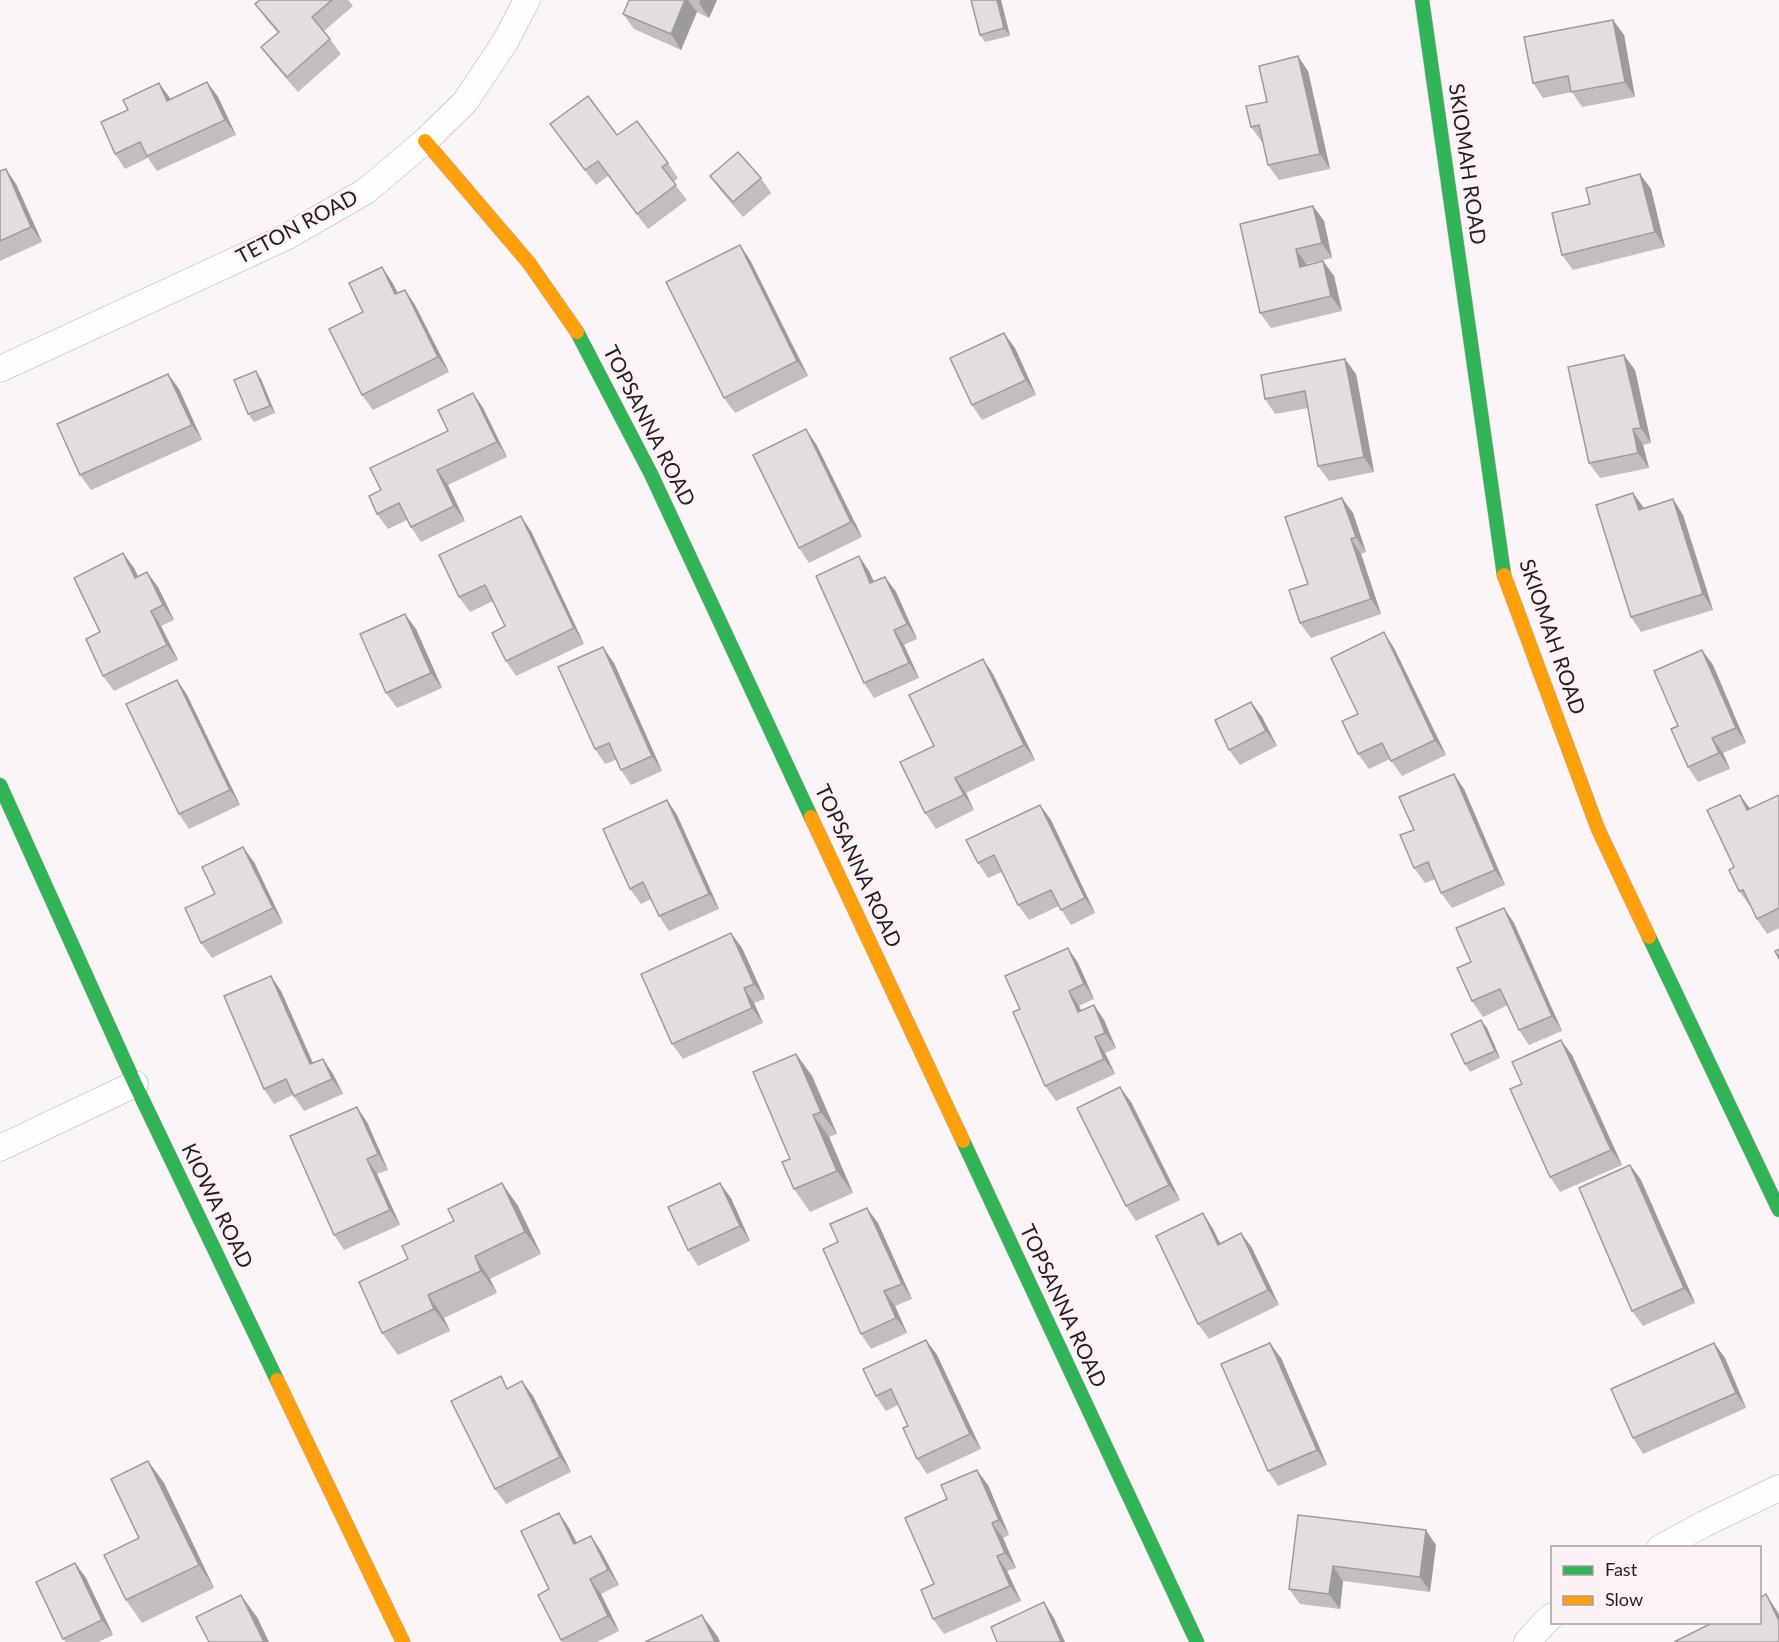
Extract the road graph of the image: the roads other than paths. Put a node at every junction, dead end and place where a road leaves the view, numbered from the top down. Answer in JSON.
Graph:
{"nodes":[{"id":1,"x":527,"y":0,"type":"edge"},
{"id":2,"x":1422,"y":0,"type":"edge"},
{"id":3,"x":425,"y":141,"type":"junction"},
{"id":4,"x":0,"y":369,"type":"edge"},
{"id":5,"x":0,"y":785,"type":"edge"},
{"id":6,"x":135,"y":1084,"type":"junction"},
{"id":7,"x":0,"y":1148,"type":"edge"},
{"id":8,"x":1779,"y":1210,"type":"edge"},
{"id":9,"x":1779,"y":1488,"type":"edge"},
{"id":10,"x":1664,"y":1546,"type":"edge"},
{"id":11,"x":1551,"y":1617,"type":"edge"},
{"id":12,"x":403,"y":1642,"type":"edge"},
{"id":13,"x":1197,"y":1642,"type":"edge"},
{"id":14,"x":1527,"y":1642,"type":"edge"}],
"edges":[{"from":1,"to":3,"type":"street","name":"TETON ROAD"},
{"from":2,"to":8,"type":"street","name":"SKIOMAH ROAD"},
{"from":3,"to":4,"type":"street","name":"TETON ROAD"},
{"from":3,"to":13,"type":"street","name":"TOPSANNA ROAD"},
{"from":5,"to":6,"type":"street","name":"KIOWA ROAD"},
{"from":6,"to":7,"type":"street"},
{"from":6,"to":12,"type":"street","name":"KIOWA ROAD"},
{"from":9,"to":10,"type":"street"},
{"from":11,"to":14,"type":"street"}]}
